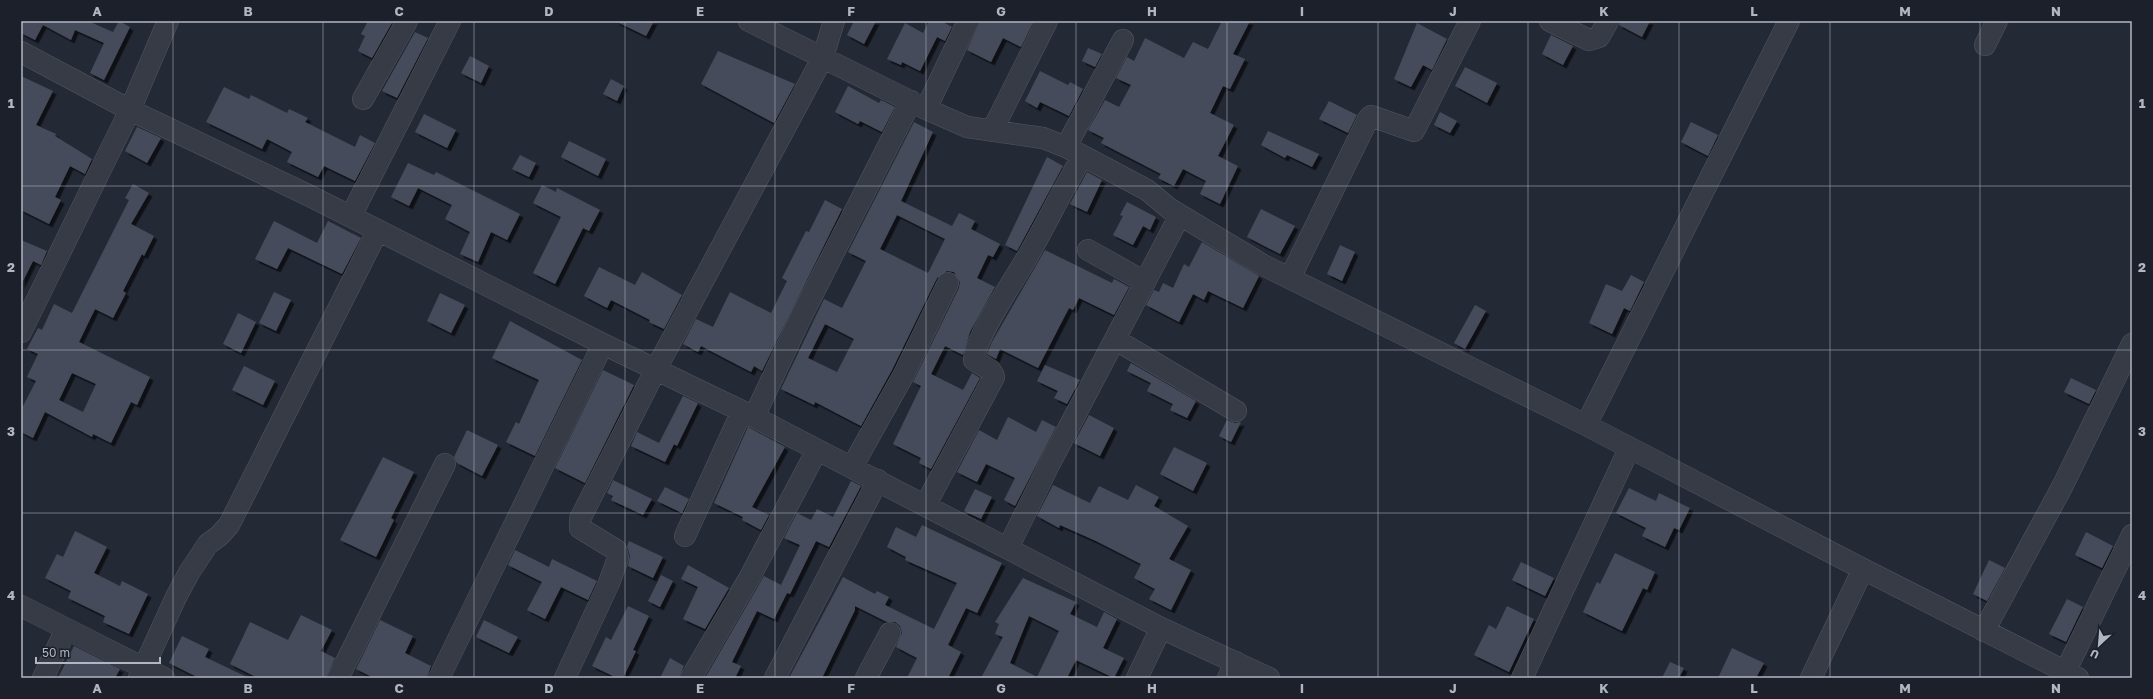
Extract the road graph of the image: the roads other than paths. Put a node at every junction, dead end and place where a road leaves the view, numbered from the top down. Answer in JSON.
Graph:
{"nodes":[{"id":1,"x":168,"y":21,"type":"edge"},
{"id":2,"x":407,"y":21,"type":"edge"},
{"id":3,"x":450,"y":21,"type":"edge"},
{"id":4,"x":749,"y":21,"type":"edge"},
{"id":5,"x":834,"y":21,"type":"edge"},
{"id":6,"x":968,"y":21,"type":"edge"},
{"id":7,"x":1047,"y":21,"type":"edge"},
{"id":8,"x":1470,"y":21,"type":"edge"},
{"id":9,"x":1550,"y":21,"type":"edge"},
{"id":10,"x":1608,"y":21,"type":"edge"},
{"id":11,"x":1789,"y":21,"type":"edge"},
{"id":12,"x":1997,"y":21,"type":"edge"},
{"id":13,"x":1123,"y":40,"type":"dead end"},
{"id":14,"x":1985,"y":45,"type":"dead end"},
{"id":15,"x":823,"y":58,"type":"junction"},
{"id":16,"x":24,"y":60,"type":"edge"},
{"id":17,"x":363,"y":99,"type":"dead end"},
{"id":18,"x":918,"y":105,"type":"junction"},
{"id":19,"x":130,"y":110,"type":"junction"},
{"id":20,"x":992,"y":131,"type":"junction"},
{"id":21,"x":1074,"y":152,"type":"junction"},
{"id":22,"x":1180,"y":215,"type":"junction"},
{"id":23,"x":350,"y":216,"type":"junction"},
{"id":24,"x":378,"y":230,"type":"junction"},
{"id":25,"x":1088,"y":250,"type":"dead end"},
{"id":26,"x":1290,"y":278,"type":"junction"},
{"id":27,"x":1145,"y":282,"type":"junction"},
{"id":28,"x":948,"y":283,"type":"dead end"},
{"id":29,"x":21,"y":332,"type":"edge"},
{"id":30,"x":1116,"y":340,"type":"junction"},
{"id":31,"x":602,"y":344,"type":"junction"},
{"id":32,"x":2132,"y":344,"type":"edge"},
{"id":33,"x":656,"y":369,"type":"junction"},
{"id":34,"x":1236,"y":411,"type":"dead end"},
{"id":35,"x":748,"y":414,"type":"junction"},
{"id":36,"x":1586,"y":425,"type":"junction"},
{"id":37,"x":1629,"y":449,"type":"junction"},
{"id":38,"x":818,"y":450,"type":"junction"},
{"id":39,"x":445,"y":464,"type":"dead end"},
{"id":40,"x":852,"y":467,"type":"junction"},
{"id":41,"x":878,"y":480,"type":"junction"},
{"id":42,"x":926,"y":504,"type":"junction"},
{"id":43,"x":2132,"y":535,"type":"edge"},
{"id":44,"x":685,"y":536,"type":"dead end"},
{"id":45,"x":1008,"y":548,"type":"junction"},
{"id":46,"x":1863,"y":569,"type":"junction"},
{"id":47,"x":21,"y":606,"type":"edge"},
{"id":48,"x":1161,"y":628,"type":"junction"},
{"id":49,"x":66,"y":629,"type":"junction"},
{"id":50,"x":1984,"y":630,"type":"junction"},
{"id":51,"x":890,"y":633,"type":"dead end"},
{"id":52,"x":1232,"y":670,"type":"edge"},
{"id":53,"x":142,"y":673,"type":"edge"},
{"id":54,"x":2075,"y":676,"type":"edge"},
{"id":55,"x":44,"y":678,"type":"edge"},
{"id":56,"x":164,"y":678,"type":"edge"},
{"id":57,"x":338,"y":678,"type":"edge"},
{"id":58,"x":439,"y":678,"type":"edge"},
{"id":59,"x":565,"y":678,"type":"edge"},
{"id":60,"x":691,"y":678,"type":"edge"},
{"id":61,"x":775,"y":678,"type":"edge"},
{"id":62,"x":866,"y":678,"type":"edge"},
{"id":63,"x":1137,"y":678,"type":"edge"},
{"id":64,"x":1269,"y":678,"type":"edge"},
{"id":65,"x":1522,"y":678,"type":"edge"},
{"id":66,"x":1811,"y":678,"type":"edge"}],
"edges":[{"from":1,"to":19,"type":"street"},
{"from":2,"to":17,"type":"street"},
{"from":3,"to":23,"type":"street"},
{"from":4,"to":15,"type":"street"},
{"from":5,"to":15,"type":"street"},
{"from":6,"to":18,"type":"street"},
{"from":7,"to":20,"type":"street"},
{"from":8,"to":26,"type":"street"},
{"from":9,"to":10,"type":"street"},
{"from":11,"to":36,"type":"street"},
{"from":12,"to":14,"type":"street"},
{"from":13,"to":21,"type":"street"},
{"from":15,"to":18,"type":"street"},
{"from":15,"to":33,"type":"street"},
{"from":16,"to":19,"type":"street"},
{"from":18,"to":20,"type":"street"},
{"from":18,"to":35,"type":"street"},
{"from":19,"to":23,"type":"street"},
{"from":19,"to":29,"type":"street"},
{"from":20,"to":21,"type":"street"},
{"from":21,"to":22,"type":"street"},
{"from":21,"to":42,"type":"street"},
{"from":22,"to":26,"type":"street"},
{"from":22,"to":27,"type":"street"},
{"from":23,"to":24,"type":"street"},
{"from":24,"to":31,"type":"street"},
{"from":24,"to":53,"type":"street"},
{"from":25,"to":27,"type":"street"},
{"from":26,"to":36,"type":"street"},
{"from":27,"to":30,"type":"street"},
{"from":28,"to":40,"type":"street"},
{"from":30,"to":34,"type":"street"},
{"from":30,"to":45,"type":"street"},
{"from":31,"to":33,"type":"street"},
{"from":31,"to":58,"type":"street"},
{"from":32,"to":50,"type":"street"},
{"from":33,"to":35,"type":"street"},
{"from":33,"to":59,"type":"street"},
{"from":35,"to":38,"type":"street"},
{"from":35,"to":44,"type":"street"},
{"from":36,"to":37,"type":"street"},
{"from":37,"to":46,"type":"street"},
{"from":37,"to":65,"type":"street"},
{"from":38,"to":40,"type":"street"},
{"from":38,"to":60,"type":"street"},
{"from":39,"to":57,"type":"street"},
{"from":40,"to":41,"type":"street"},
{"from":41,"to":42,"type":"street"},
{"from":41,"to":61,"type":"street"},
{"from":42,"to":45,"type":"street"},
{"from":43,"to":54,"type":"street"},
{"from":45,"to":48,"type":"street"},
{"from":46,"to":50,"type":"street"},
{"from":46,"to":66,"type":"street"},
{"from":47,"to":49,"type":"street"},
{"from":48,"to":52,"type":"street"},
{"from":48,"to":63,"type":"street"},
{"from":49,"to":53,"type":"street"},
{"from":49,"to":55,"type":"street"},
{"from":50,"to":54,"type":"street"},
{"from":51,"to":62,"type":"street"},
{"from":52,"to":64,"type":"street"},
{"from":53,"to":56,"type":"street"}]}
